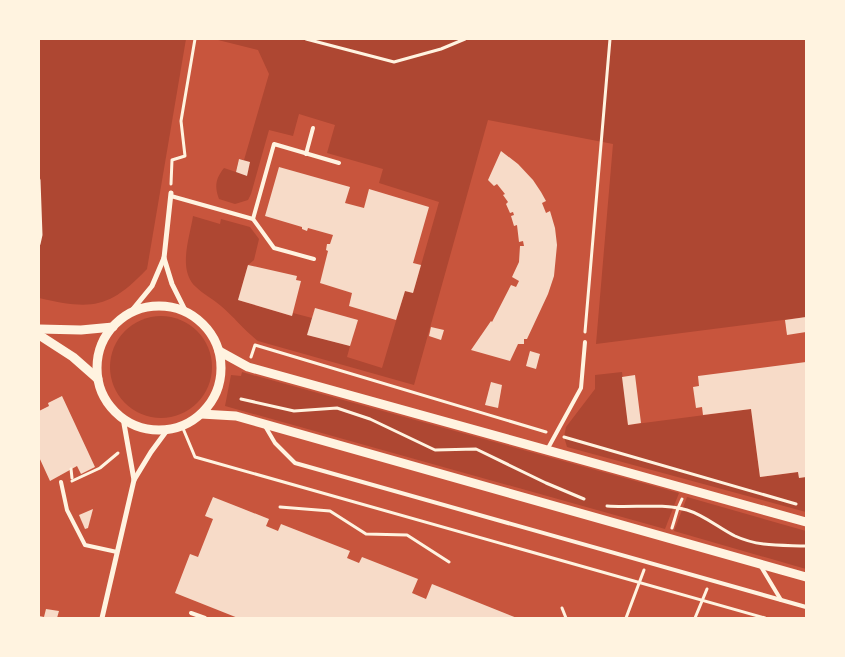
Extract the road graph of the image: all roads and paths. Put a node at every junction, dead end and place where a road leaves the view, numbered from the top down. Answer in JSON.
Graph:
{"nodes":[{"id":1,"x":196,"y":39,"type":"edge"},
{"id":2,"x":306,"y":39,"type":"edge"},
{"id":3,"x":465,"y":39,"type":"edge"},
{"id":4,"x":610,"y":39,"type":"edge"},
{"id":5,"x":313,"y":128,"type":"dead end"},
{"id":6,"x":306,"y":154,"type":"junction"},
{"id":7,"x":339,"y":163,"type":"dead end"},
{"id":8,"x":39,"y":180,"type":"edge"},
{"id":9,"x":171,"y":194,"type":"junction"},
{"id":10,"x":253,"y":219,"type":"junction"},
{"id":11,"x":39,"y":244,"type":"edge"},
{"id":12,"x":164,"y":258,"type":"junction"},
{"id":13,"x":314,"y":259,"type":"dead end"},
{"id":14,"x":186,"y":312,"type":"junction"},
{"id":15,"x":129,"y":314,"type":"junction"},
{"id":16,"x":113,"y":327,"type":"junction"},
{"id":17,"x":39,"y":329,"type":"edge"},
{"id":18,"x":39,"y":335,"type":"edge"},
{"id":19,"x":585,"y":342,"type":"joint"},
{"id":20,"x":219,"y":351,"type":"junction"},
{"id":21,"x":248,"y":367,"type":"junction"},
{"id":22,"x":98,"y":379,"type":"junction"},
{"id":23,"x":240,"y":399,"type":"dead end"},
{"id":24,"x":201,"y":414,"type":"junction"},
{"id":25,"x":123,"y":418,"type":"junction"},
{"id":26,"x":264,"y":424,"type":"junction"},
{"id":27,"x":182,"y":426,"type":"junction"},
{"id":28,"x":168,"y":430,"type":"junction"},
{"id":29,"x":556,"y":434,"type":"junction"},
{"id":30,"x":128,"y":449,"type":"junction"},
{"id":31,"x":547,"y":450,"type":"junction"},
{"id":32,"x":71,"y":469,"type":"dead end"},
{"id":33,"x":134,"y":480,"type":"junction"},
{"id":34,"x":72,"y":481,"type":"junction"},
{"id":35,"x":61,"y":482,"type":"dead end"},
{"id":36,"x":73,"y":489,"type":"dead end"},
{"id":37,"x":591,"y":501,"type":"dead end"},
{"id":38,"x":600,"y":504,"type":"dead end"},
{"id":39,"x":797,"y":504,"type":"dead end"},
{"id":40,"x":280,"y":507,"type":"dead end"},
{"id":41,"x":806,"y":522,"type":"edge"},
{"id":42,"x":806,"y":546,"type":"edge"},
{"id":43,"x":117,"y":552,"type":"junction"},
{"id":44,"x":449,"y":562,"type":"dead end"},
{"id":45,"x":758,"y":563,"type":"junction"},
{"id":46,"x":806,"y":577,"type":"edge"},
{"id":47,"x":639,"y":583,"type":"junction"},
{"id":48,"x":781,"y":600,"type":"junction"},
{"id":49,"x":702,"y":601,"type":"junction"},
{"id":50,"x":562,"y":608,"type":"dead end"},
{"id":51,"x":806,"y":608,"type":"edge"},
{"id":52,"x":191,"y":613,"type":"dead end"},
{"id":53,"x":102,"y":618,"type":"edge"},
{"id":54,"x":205,"y":618,"type":"edge"},
{"id":55,"x":566,"y":618,"type":"edge"},
{"id":56,"x":626,"y":618,"type":"edge"},
{"id":57,"x":695,"y":618,"type":"edge"},
{"id":58,"x":765,"y":618,"type":"edge"}],
"edges":[{"from":1,"to":9,"type":"path"},
{"from":2,"to":3,"type":"path"},
{"from":4,"to":19,"type":"path"},
{"from":5,"to":6,"type":"lane"},
{"from":6,"to":7,"type":"lane"},
{"from":6,"to":10,"type":"lane"},
{"from":8,"to":11,"type":"path"},
{"from":9,"to":10,"type":"lane"},
{"from":9,"to":12,"type":"street"},
{"from":10,"to":13,"type":"lane"},
{"from":12,"to":14,"type":"street"},
{"from":12,"to":15,"type":"street"},
{"from":14,"to":15,"type":"street"},
{"from":14,"to":20,"type":"street"},
{"from":15,"to":16,"type":"street"},
{"from":16,"to":17,"type":"street"},
{"from":16,"to":22,"type":"street"},
{"from":18,"to":22,"type":"street"},
{"from":19,"to":29,"type":"lane"},
{"from":20,"to":21,"type":"street"},
{"from":20,"to":24,"type":"street"},
{"from":21,"to":29,"type":"path"},
{"from":21,"to":31,"type":"street"},
{"from":22,"to":25,"type":"street"},
{"from":23,"to":37,"type":"path"},
{"from":24,"to":26,"type":"street"},
{"from":24,"to":27,"type":"street"},
{"from":25,"to":28,"type":"street"},
{"from":25,"to":30,"type":"street"},
{"from":26,"to":45,"type":"street"},
{"from":26,"to":48,"type":"lane"},
{"from":27,"to":28,"type":"street"},
{"from":27,"to":47,"type":"path"},
{"from":28,"to":33,"type":"street"},
{"from":29,"to":31,"type":"lane"},
{"from":29,"to":39,"type":"path"},
{"from":30,"to":33,"type":"street"},
{"from":30,"to":34,"type":"path"},
{"from":31,"to":41,"type":"street"},
{"from":32,"to":34,"type":"path"},
{"from":33,"to":43,"type":"street"},
{"from":34,"to":36,"type":"path"},
{"from":35,"to":43,"type":"lane"},
{"from":38,"to":42,"type":"path"},
{"from":40,"to":44,"type":"path"},
{"from":43,"to":53,"type":"street"},
{"from":45,"to":46,"type":"street"},
{"from":45,"to":48,"type":"lane"},
{"from":47,"to":49,"type":"path"},
{"from":47,"to":56,"type":"path"},
{"from":48,"to":51,"type":"lane"},
{"from":49,"to":57,"type":"path"},
{"from":49,"to":58,"type":"path"},
{"from":50,"to":55,"type":"path"},
{"from":52,"to":54,"type":"lane"}]}
